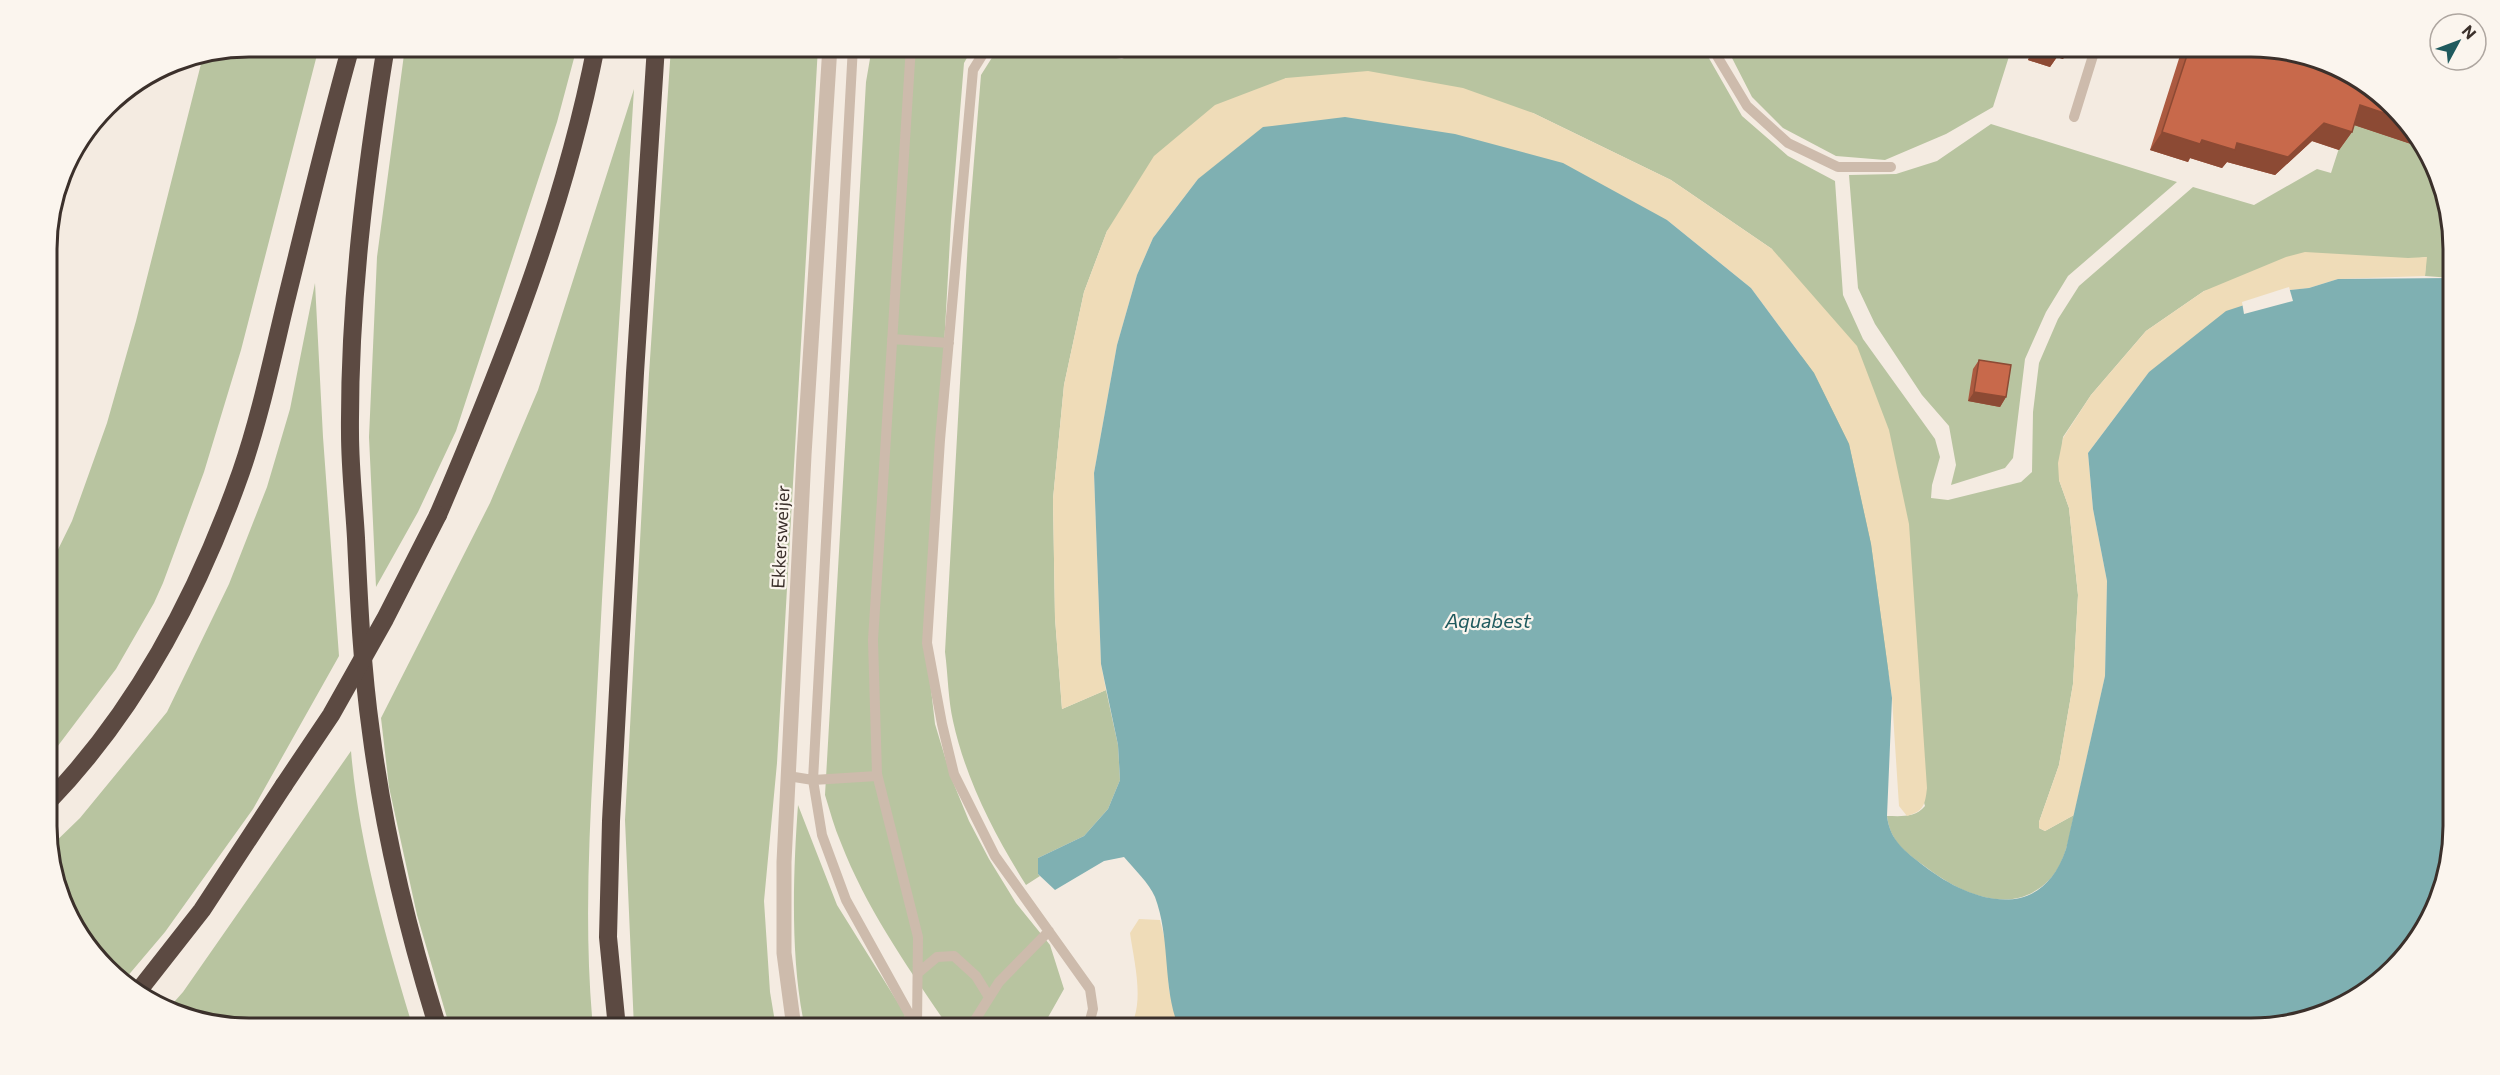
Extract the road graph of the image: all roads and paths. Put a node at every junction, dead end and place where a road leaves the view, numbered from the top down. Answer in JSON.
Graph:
{"nodes":[{"id":1,"x":348,"y":57,"type":"edge"},
{"id":2,"x":384,"y":57,"type":"edge"},
{"id":3,"x":594,"y":57,"type":"edge"},
{"id":4,"x":655,"y":57,"type":"edge"},
{"id":5,"x":829,"y":57,"type":"edge"},
{"id":6,"x":853,"y":57,"type":"edge"},
{"id":7,"x":910,"y":57,"type":"edge"},
{"id":8,"x":981,"y":57,"type":"edge"},
{"id":9,"x":1718,"y":57,"type":"edge"},
{"id":10,"x":2093,"y":57,"type":"edge"},
{"id":11,"x":2074,"y":117,"type":"dead end"},
{"id":12,"x":1891,"y":167,"type":"dead end"},
{"id":13,"x":892,"y":339,"type":"junction"},
{"id":14,"x":949,"y":343,"type":"junction"},
{"id":15,"x":788,"y":776,"type":"junction"},
{"id":16,"x":877,"y":776,"type":"junction"},
{"id":17,"x":813,"y":780,"type":"junction"},
{"id":18,"x":57,"y":793,"type":"edge"},
{"id":19,"x":1049,"y":932,"type":"junction"},
{"id":20,"x":918,"y":973,"type":"junction"},
{"id":21,"x":143,"y":985,"type":"edge"},
{"id":22,"x":989,"y":998,"type":"junction"},
{"id":23,"x":435,"y":1018,"type":"edge"},
{"id":24,"x":616,"y":1018,"type":"edge"},
{"id":25,"x":794,"y":1018,"type":"edge"},
{"id":26,"x":911,"y":1018,"type":"edge"},
{"id":27,"x":917,"y":1018,"type":"edge"},
{"id":28,"x":976,"y":1018,"type":"edge"},
{"id":29,"x":1091,"y":1018,"type":"edge"}],
"edges":[{"from":1,"to":18,"type":"highway"},
{"from":2,"to":23,"type":"highway"},
{"from":3,"to":21,"type":"highway","bridge":true},
{"from":4,"to":24,"type":"highway"},
{"from":5,"to":15,"type":"street","name":"Ekkersweijer"},
{"from":6,"to":17,"type":"lane"},
{"from":7,"to":13,"type":"lane"},
{"from":8,"to":14,"type":"lane"},
{"from":9,"to":12,"type":"lane"},
{"from":10,"to":11,"type":"lane"},
{"from":13,"to":14,"type":"lane"},
{"from":13,"to":16,"type":"lane"},
{"from":14,"to":19,"type":"lane"},
{"from":15,"to":17,"type":"lane"},
{"from":15,"to":25,"type":"street","name":"Ekkersweijer"},
{"from":16,"to":17,"type":"lane"},
{"from":16,"to":20,"type":"lane"},
{"from":17,"to":26,"type":"lane"},
{"from":19,"to":22,"type":"lane"},
{"from":19,"to":29,"type":"lane"},
{"from":20,"to":22,"type":"lane"},
{"from":20,"to":27,"type":"lane"},
{"from":22,"to":28,"type":"lane"}]}
